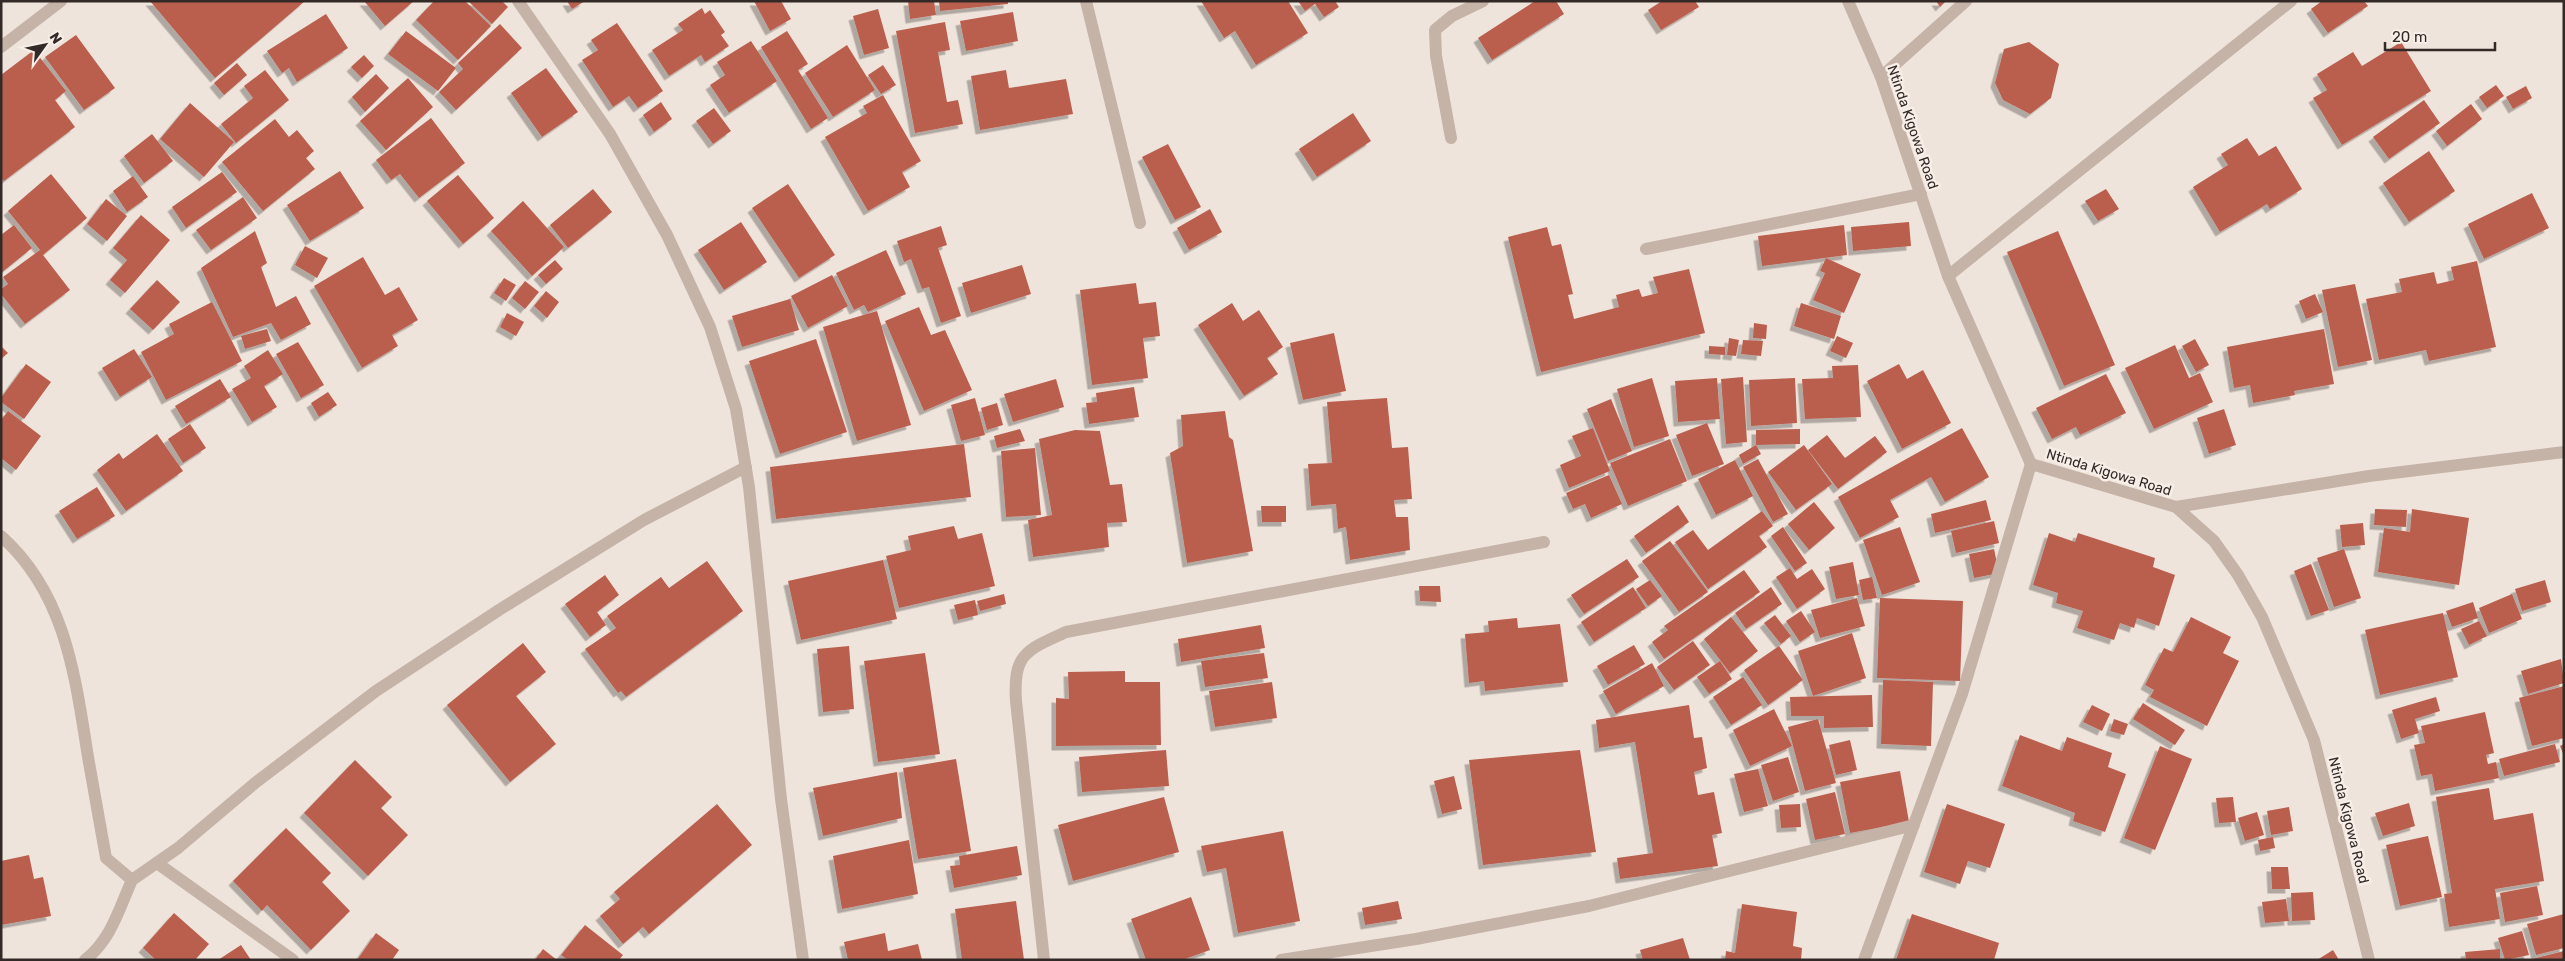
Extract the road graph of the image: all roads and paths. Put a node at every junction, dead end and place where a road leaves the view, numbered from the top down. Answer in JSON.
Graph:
{"nodes":[{"id":1,"x":61,"y":1,"type":"edge"},
{"id":2,"x":518,"y":1,"type":"edge"},
{"id":3,"x":1086,"y":1,"type":"edge"},
{"id":4,"x":1483,"y":1,"type":"edge"},
{"id":5,"x":1848,"y":1,"type":"edge"},
{"id":6,"x":1966,"y":1,"type":"edge"},
{"id":7,"x":2291,"y":1,"type":"edge"},
{"id":8,"x":1,"y":47,"type":"edge"},
{"id":9,"x":1881,"y":76,"type":"junction"},
{"id":10,"x":1451,"y":138,"type":"dead end"},
{"id":11,"x":1921,"y":194,"type":"junction"},
{"id":12,"x":1140,"y":223,"type":"dead end"},
{"id":13,"x":1646,"y":249,"type":"dead end"},
{"id":14,"x":1948,"y":276,"type":"junction"},
{"id":15,"x":2564,"y":452,"type":"edge"},
{"id":16,"x":2031,"y":464,"type":"junction"},
{"id":17,"x":746,"y":467,"type":"junction"},
{"id":18,"x":2176,"y":507,"type":"junction"},
{"id":19,"x":1,"y":536,"type":"edge"},
{"id":20,"x":1544,"y":542,"type":"dead end"},
{"id":21,"x":1914,"y":825,"type":"junction"},
{"id":22,"x":157,"y":863,"type":"junction"},
{"id":23,"x":132,"y":880,"type":"junction"},
{"id":24,"x":85,"y":960,"type":"edge"},
{"id":25,"x":293,"y":960,"type":"edge"},
{"id":26,"x":804,"y":960,"type":"edge"},
{"id":27,"x":1044,"y":960,"type":"edge"},
{"id":28,"x":1280,"y":960,"type":"edge"},
{"id":29,"x":1864,"y":960,"type":"edge"},
{"id":30,"x":2369,"y":960,"type":"edge"}],
"edges":[{"from":1,"to":8,"type":"street"},
{"from":2,"to":17,"type":"street"},
{"from":3,"to":12,"type":"street"},
{"from":4,"to":10,"type":"street"},
{"from":5,"to":9,"type":"street","name":"Ntinda Kigowa Road"},
{"from":6,"to":9,"type":"street"},
{"from":7,"to":14,"type":"street"},
{"from":9,"to":11,"type":"street","name":"Ntinda Kigowa Road"},
{"from":11,"to":13,"type":"street"},
{"from":11,"to":14,"type":"street","name":"Ntinda Kigowa Road"},
{"from":14,"to":16,"type":"street","name":"Ntinda Kigowa Road"},
{"from":15,"to":18,"type":"street"},
{"from":16,"to":18,"type":"street","name":"Ntinda Kigowa Road"},
{"from":16,"to":21,"type":"street"},
{"from":17,"to":22,"type":"street"},
{"from":17,"to":26,"type":"street"},
{"from":18,"to":30,"type":"street","name":"Ntinda Kigowa Road"},
{"from":19,"to":23,"type":"street"},
{"from":20,"to":27,"type":"street"},
{"from":21,"to":28,"type":"street"},
{"from":21,"to":29,"type":"street"},
{"from":22,"to":23,"type":"street"},
{"from":22,"to":25,"type":"street"},
{"from":23,"to":24,"type":"street"}]}
